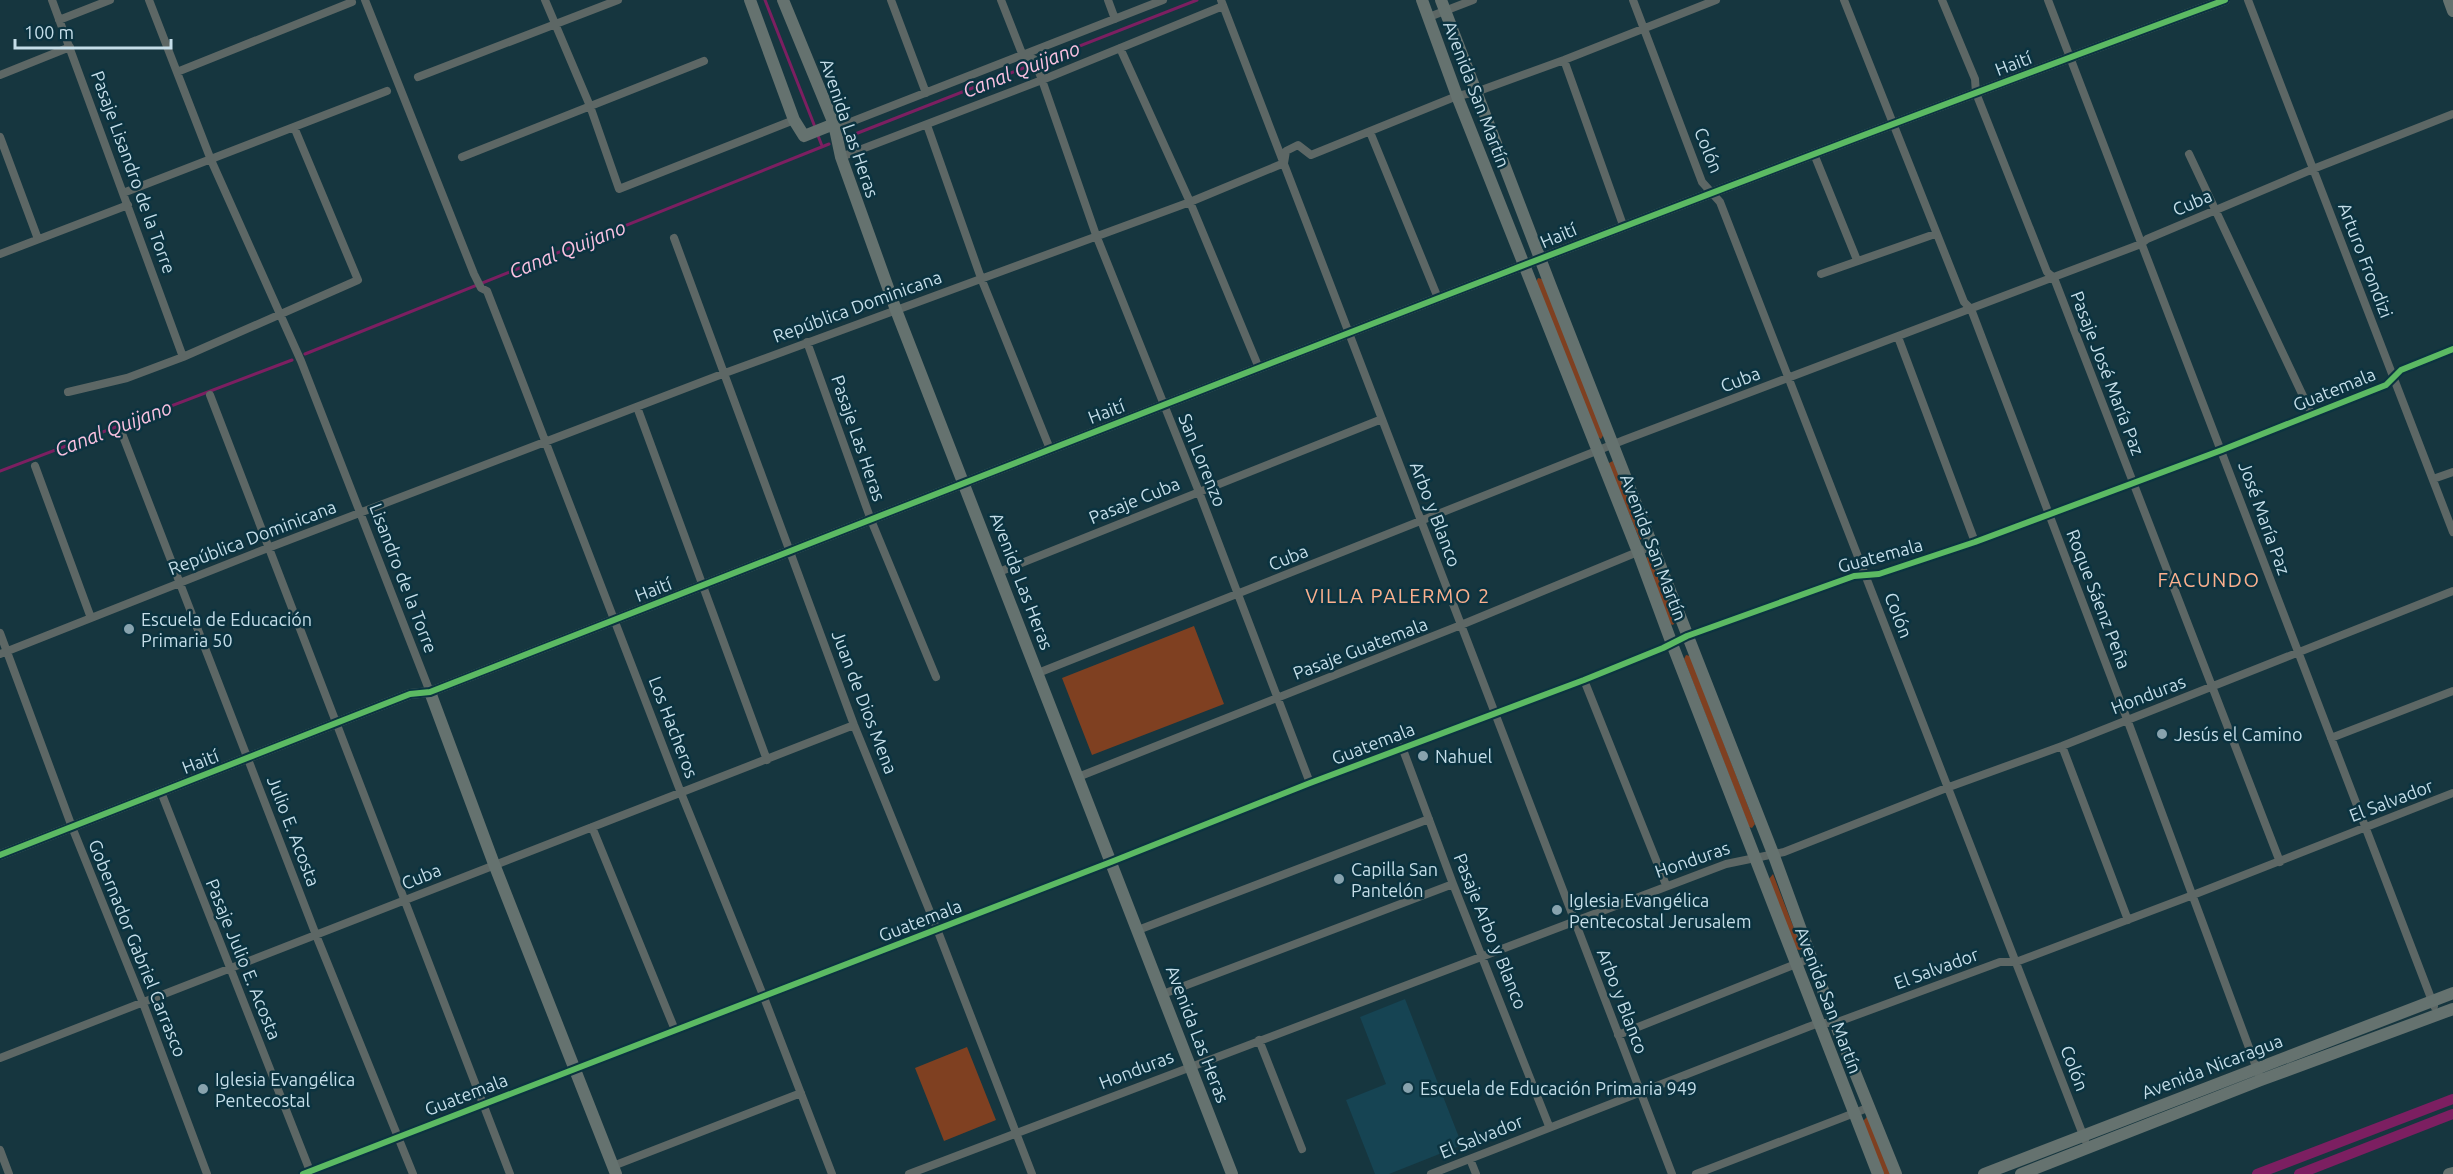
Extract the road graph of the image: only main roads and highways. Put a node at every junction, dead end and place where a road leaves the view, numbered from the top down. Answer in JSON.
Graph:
{"nodes":[{"id":1,"x":750,"y":0,"type":"edge"},
{"id":2,"x":783,"y":0,"type":"edge"},
{"id":3,"x":1422,"y":0,"type":"edge"},
{"id":4,"x":2449,"y":0,"type":"edge"},
{"id":5,"x":1444,"y":5,"type":"edge"},
{"id":6,"x":2453,"y":11,"type":"edge"},
{"id":7,"x":834,"y":124,"type":"junction"},
{"id":8,"x":430,"y":693,"type":"road end"},
{"id":9,"x":2453,"y":993,"type":"edge"},
{"id":10,"x":2453,"y":1009,"type":"edge"},
{"id":11,"x":2086,"y":1141,"type":"junction"},
{"id":12,"x":614,"y":1170,"type":"edge"},
{"id":13,"x":1232,"y":1174,"type":"edge"},
{"id":14,"x":1878,"y":1174,"type":"edge"},
{"id":15,"x":1896,"y":1174,"type":"edge"},
{"id":16,"x":1984,"y":1174,"type":"edge"},
{"id":17,"x":2021,"y":1174,"type":"edge"}],
"edges":[{"from":1,"to":7,"type":"main road"},
{"from":2,"to":7,"type":"main road","name":"Avenida Las Heras"},
{"from":3,"to":14,"type":"main road","name":"Avenida San Martín"},
{"from":4,"to":6,"type":"main road"},
{"from":5,"to":15,"type":"main road","name":"Avenida San Martín"},
{"from":7,"to":13,"type":"main road","name":"Avenida Las Heras"},
{"from":8,"to":12,"type":"main road","name":"Lisandro de la Torre"},
{"from":9,"to":11,"type":"main road","name":"Avenida Nicaragua"},
{"from":10,"to":11,"type":"main road","name":"Avenida Nicaragua"},
{"from":11,"to":16,"type":"main road","name":"Avenida Nicaragua"},
{"from":11,"to":17,"type":"main road","name":"Avenida Nicaragua"}]}
